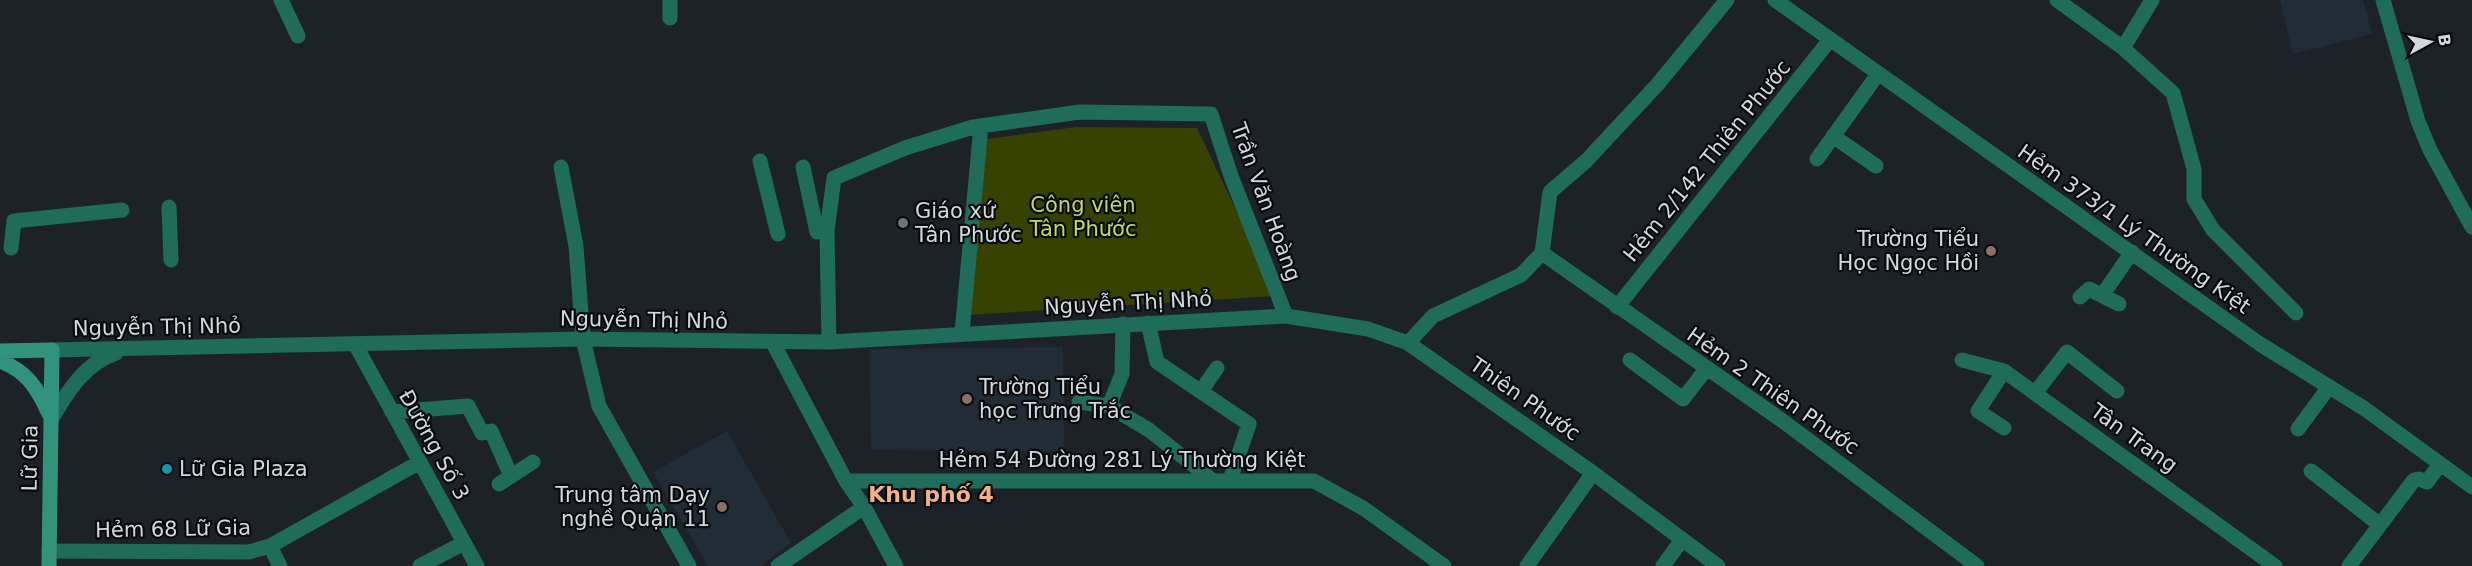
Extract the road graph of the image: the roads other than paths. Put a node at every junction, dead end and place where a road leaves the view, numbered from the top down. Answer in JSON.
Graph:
{"nodes":[{"id":1,"x":281,"y":0,"type":"edge"},
{"id":2,"x":670,"y":0,"type":"edge"},
{"id":3,"x":1727,"y":0,"type":"edge"},
{"id":4,"x":1774,"y":0,"type":"edge"},
{"id":5,"x":2057,"y":0,"type":"edge"},
{"id":6,"x":2152,"y":0,"type":"edge"},
{"id":7,"x":2383,"y":0,"type":"edge"},
{"id":8,"x":670,"y":18,"type":"dead end"},
{"id":9,"x":298,"y":36,"type":"dead end"},
{"id":10,"x":1829,"y":40,"type":"junction"},
{"id":11,"x":2123,"y":48,"type":"junction"},
{"id":12,"x":1878,"y":74,"type":"junction"},
{"id":13,"x":981,"y":126,"type":"junction"},
{"id":14,"x":1833,"y":136,"type":"junction"},
{"id":15,"x":1817,"y":159,"type":"dead end"},
{"id":16,"x":760,"y":161,"type":"dead end"},
{"id":17,"x":1876,"y":166,"type":"dead end"},
{"id":18,"x":561,"y":167,"type":"dead end"},
{"id":19,"x":803,"y":167,"type":"dead end"},
{"id":20,"x":169,"y":207,"type":"dead end"},
{"id":21,"x":122,"y":210,"type":"dead end"},
{"id":22,"x":2472,"y":227,"type":"edge"},
{"id":23,"x":818,"y":232,"type":"dead end"},
{"id":24,"x":778,"y":234,"type":"dead end"},
{"id":25,"x":11,"y":248,"type":"dead end"},
{"id":26,"x":2132,"y":252,"type":"junction"},
{"id":27,"x":1542,"y":253,"type":"junction"},
{"id":28,"x":171,"y":260,"type":"dead end"},
{"id":29,"x":2103,"y":294,"type":"junction"},
{"id":30,"x":2080,"y":297,"type":"dead end"},
{"id":31,"x":2119,"y":304,"type":"dead end"},
{"id":32,"x":1617,"y":307,"type":"junction"},
{"id":33,"x":2296,"y":313,"type":"dead end"},
{"id":34,"x":1286,"y":316,"type":"junction"},
{"id":35,"x":1148,"y":323,"type":"junction"},
{"id":36,"x":1123,"y":324,"type":"junction"},
{"id":37,"x":962,"y":333,"type":"junction"},
{"id":38,"x":584,"y":339,"type":"junction"},
{"id":39,"x":829,"y":342,"type":"junction"},
{"id":40,"x":773,"y":343,"type":"junction"},
{"id":41,"x":1407,"y":343,"type":"junction"},
{"id":42,"x":355,"y":344,"type":"junction"},
{"id":43,"x":130,"y":349,"type":"junction"},
{"id":44,"x":52,"y":350,"type":"junction"},
{"id":45,"x":0,"y":351,"type":"edge"},
{"id":46,"x":1630,"y":360,"type":"dead end"},
{"id":47,"x":1962,"y":360,"type":"dead end"},
{"id":48,"x":0,"y":362,"type":"edge"},
{"id":49,"x":1217,"y":368,"type":"dead end"},
{"id":50,"x":1707,"y":368,"type":"junction"},
{"id":51,"x":2004,"y":371,"type":"junction"},
{"id":52,"x":2329,"y":387,"type":"junction"},
{"id":53,"x":1201,"y":391,"type":"junction"},
{"id":54,"x":2117,"y":391,"type":"dead end"},
{"id":55,"x":2035,"y":393,"type":"junction"},
{"id":56,"x":1079,"y":402,"type":"dead end"},
{"id":57,"x":1109,"y":406,"type":"junction"},
{"id":58,"x":392,"y":412,"type":"junction"},
{"id":59,"x":51,"y":420,"type":"junction"},
{"id":60,"x":2004,"y":428,"type":"dead end"},
{"id":61,"x":2298,"y":429,"type":"dead end"},
{"id":62,"x":420,"y":462,"type":"junction"},
{"id":63,"x":533,"y":462,"type":"dead end"},
{"id":64,"x":2440,"y":464,"type":"junction"},
{"id":65,"x":2311,"y":471,"type":"dead end"},
{"id":66,"x":1593,"y":473,"type":"junction"},
{"id":67,"x":1212,"y":480,"type":"junction"},
{"id":68,"x":1230,"y":480,"type":"junction"},
{"id":69,"x":846,"y":481,"type":"junction"},
{"id":70,"x":2472,"y":487,"type":"edge"},
{"id":71,"x":864,"y":507,"type":"junction"},
{"id":72,"x":2380,"y":525,"type":"junction"},
{"id":73,"x":1682,"y":540,"type":"junction"},
{"id":74,"x":464,"y":543,"type":"junction"},
{"id":75,"x":270,"y":546,"type":"junction"},
{"id":76,"x":49,"y":559,"type":"edge"},
{"id":77,"x":119,"y":559,"type":"edge"},
{"id":78,"x":280,"y":566,"type":"edge"},
{"id":79,"x":420,"y":566,"type":"edge"},
{"id":80,"x":477,"y":566,"type":"edge"},
{"id":81,"x":689,"y":566,"type":"edge"},
{"id":82,"x":778,"y":566,"type":"edge"},
{"id":83,"x":896,"y":566,"type":"edge"},
{"id":84,"x":1444,"y":566,"type":"edge"},
{"id":85,"x":1527,"y":566,"type":"edge"},
{"id":86,"x":1663,"y":566,"type":"edge"},
{"id":87,"x":1718,"y":566,"type":"edge"},
{"id":88,"x":1977,"y":566,"type":"edge"},
{"id":89,"x":2275,"y":566,"type":"edge"},
{"id":90,"x":2349,"y":566,"type":"edge"}],
"edges":[{"from":1,"to":9,"type":"street"},
{"from":2,"to":8,"type":"street"},
{"from":3,"to":27,"type":"street"},
{"from":4,"to":10,"type":"street","name":"Hẻm 373/1 Lý Thường Kiệt"},
{"from":5,"to":11,"type":"street"},
{"from":6,"to":11,"type":"street"},
{"from":7,"to":22,"type":"street"},
{"from":10,"to":12,"type":"street","name":"Hẻm 373/1 Lý Thường Kiệt"},
{"from":10,"to":32,"type":"street","name":"Hẻm 2/142 Thiên Phước"},
{"from":11,"to":33,"type":"street"},
{"from":12,"to":14,"type":"street"},
{"from":12,"to":26,"type":"street","name":"Hẻm 373/1 Lý Thường Kiệt"},
{"from":13,"to":34,"type":"street","name":"Trần Văn Hoàng"},
{"from":13,"to":37,"type":"street"},
{"from":13,"to":39,"type":"street","name":"Trần Văn Hoàng"},
{"from":14,"to":15,"type":"street"},
{"from":14,"to":17,"type":"street"},
{"from":16,"to":24,"type":"street"},
{"from":18,"to":38,"type":"street"},
{"from":19,"to":23,"type":"street"},
{"from":20,"to":28,"type":"street"},
{"from":21,"to":25,"type":"street"},
{"from":26,"to":29,"type":"street"},
{"from":26,"to":52,"type":"street","name":"Hẻm 373/1 Lý Thường Kiệt"},
{"from":27,"to":32,"type":"street","name":"Hẻm 2 Thiên Phước"},
{"from":27,"to":41,"type":"street"},
{"from":29,"to":30,"type":"street"},
{"from":29,"to":31,"type":"street"},
{"from":32,"to":50,"type":"street","name":"Hẻm 2 Thiên Phước"},
{"from":34,"to":35,"type":"street","name":"Nguyễn Thị Nhỏ"},
{"from":34,"to":41,"type":"street","name":"Thiên Phước"},
{"from":35,"to":36,"type":"street","name":"Nguyễn Thị Nhỏ"},
{"from":35,"to":53,"type":"street"},
{"from":36,"to":37,"type":"street","name":"Nguyễn Thị Nhỏ"},
{"from":36,"to":57,"type":"street"},
{"from":37,"to":39,"type":"street","name":"Nguyễn Thị Nhỏ"},
{"from":38,"to":40,"type":"street","name":"Nguyễn Thị Nhỏ"},
{"from":38,"to":42,"type":"street","name":"Nguyễn Thị Nhỏ"},
{"from":38,"to":81,"type":"street"},
{"from":39,"to":40,"type":"street","name":"Nguyễn Thị Nhỏ"},
{"from":40,"to":69,"type":"street"},
{"from":41,"to":66,"type":"street","name":"Thiên Phước"},
{"from":42,"to":43,"type":"street","name":"Nguyễn Thị Nhỏ"},
{"from":42,"to":58,"type":"street","name":"Đường Số 3"},
{"from":43,"to":44,"type":"street","name":"Nguyễn Thị Nhỏ"},
{"from":43,"to":59,"type":"street"},
{"from":44,"to":45,"type":"main road","name":"Nguyễn Thị Nhỏ"},
{"from":44,"to":59,"type":"main road","name":"Lữ Gia"},
{"from":46,"to":50,"type":"street"},
{"from":47,"to":51,"type":"street","name":"Tân Trang"},
{"from":48,"to":59,"type":"main road"},
{"from":49,"to":53,"type":"street"},
{"from":50,"to":88,"type":"street","name":"Hẻm 2 Thiên Phước"},
{"from":51,"to":55,"type":"street","name":"Tân Trang"},
{"from":51,"to":60,"type":"street"},
{"from":52,"to":61,"type":"street"},
{"from":52,"to":64,"type":"street","name":"Hẻm 373/1 Lý Thường Kiệt"},
{"from":53,"to":68,"type":"street"},
{"from":54,"to":55,"type":"street"},
{"from":55,"to":89,"type":"street","name":"Tân Trang"},
{"from":56,"to":57,"type":"street"},
{"from":57,"to":67,"type":"street"},
{"from":58,"to":62,"type":"street","name":"Đường Số 3"},
{"from":58,"to":63,"type":"street"},
{"from":59,"to":76,"type":"main road","name":"Lữ Gia"},
{"from":62,"to":74,"type":"street","name":"Đường Số 3"},
{"from":62,"to":75,"type":"street","name":"Hẻm 68 Lữ Gia"},
{"from":64,"to":70,"type":"street","name":"Hẻm 373/1 Lý Thường Kiệt"},
{"from":64,"to":72,"type":"street"},
{"from":65,"to":72,"type":"street"},
{"from":66,"to":73,"type":"street","name":"Thiên Phước"},
{"from":66,"to":85,"type":"street"},
{"from":67,"to":68,"type":"street","name":"Hẻm 54 Đường 281 Lý Thường Kiệt"},
{"from":67,"to":69,"type":"street","name":"Hẻm 54 Đường 281 Lý Thường Kiệt"},
{"from":68,"to":84,"type":"street","name":"Hẻm 54 Đường 281 Lý Thường Kiệt"},
{"from":69,"to":71,"type":"street"},
{"from":71,"to":82,"type":"street"},
{"from":71,"to":83,"type":"street"},
{"from":72,"to":90,"type":"street"},
{"from":73,"to":86,"type":"street"},
{"from":73,"to":87,"type":"street","name":"Thiên Phước"},
{"from":74,"to":79,"type":"street"},
{"from":74,"to":80,"type":"street","name":"Đường Số 3"},
{"from":75,"to":77,"type":"street","name":"Hẻm 68 Lữ Gia"},
{"from":75,"to":78,"type":"street"},
{"from":76,"to":77,"type":"street","name":"Hẻm 68 Lữ Gia"}]}
